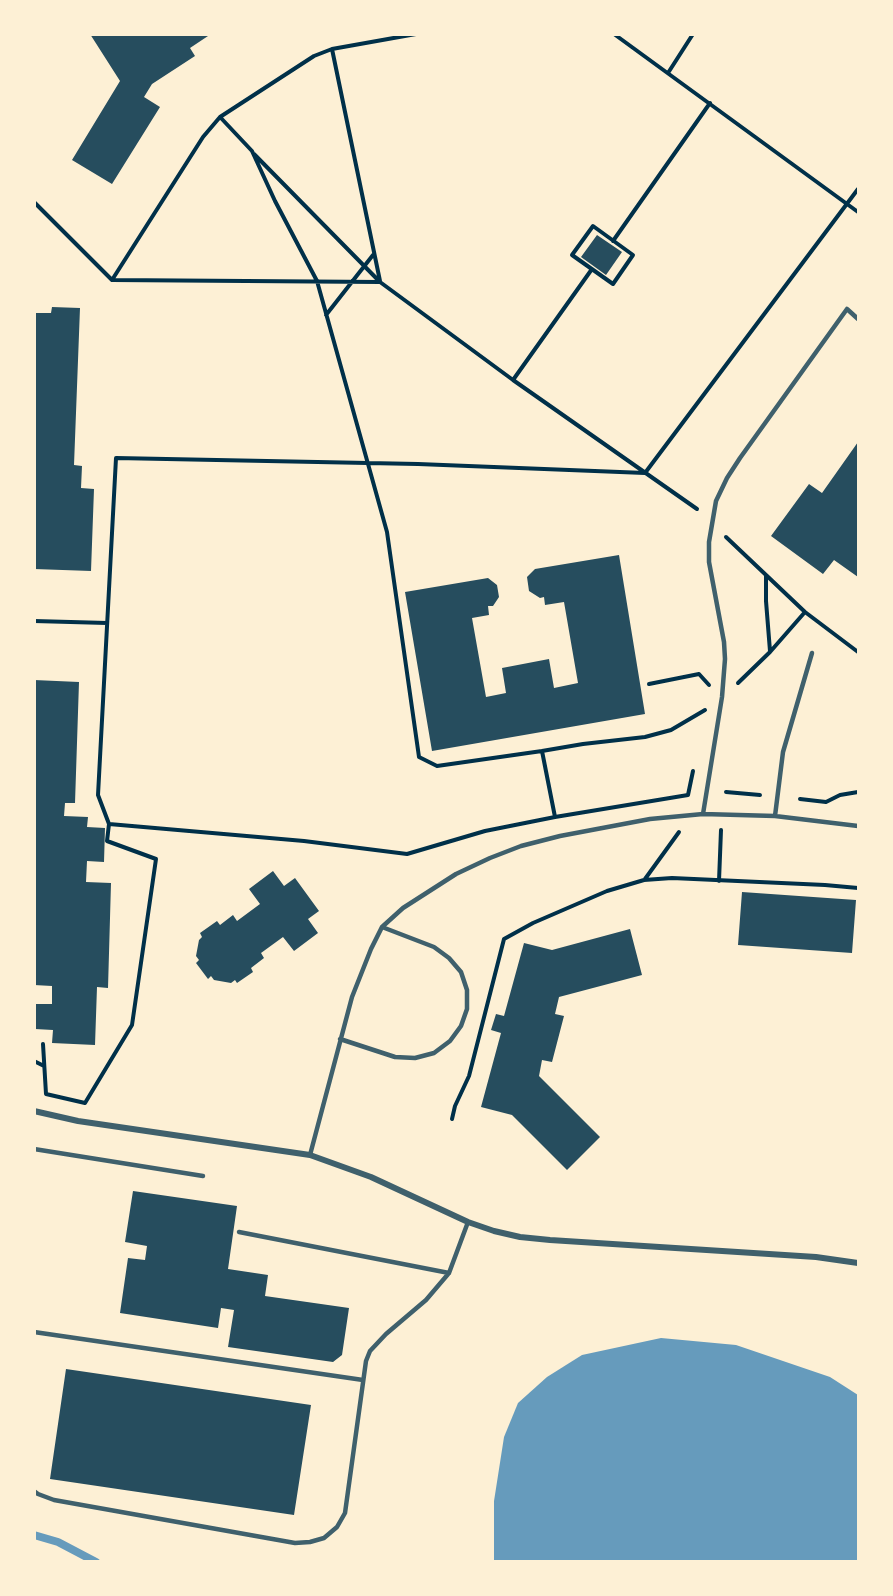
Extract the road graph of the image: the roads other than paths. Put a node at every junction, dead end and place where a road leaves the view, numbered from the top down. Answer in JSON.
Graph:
{"nodes":[{"id":1,"x":858,"y":319,"type":"edge"},
{"id":2,"x":812,"y":653,"type":"dead end"},
{"id":3,"x":703,"y":814,"type":"junction"},
{"id":4,"x":775,"y":816,"type":"junction"},
{"id":5,"x":858,"y":826,"type":"edge"},
{"id":6,"x":382,"y":927,"type":"junction"},
{"id":7,"x":340,"y":1039,"type":"junction"},
{"id":8,"x":34,"y":1111,"type":"edge"},
{"id":9,"x":34,"y":1149,"type":"edge"},
{"id":10,"x":310,"y":1155,"type":"junction"},
{"id":11,"x":203,"y":1176,"type":"dead end"},
{"id":12,"x":468,"y":1222,"type":"junction"},
{"id":13,"x":239,"y":1232,"type":"dead end"},
{"id":14,"x":858,"y":1263,"type":"edge"},
{"id":15,"x":448,"y":1273,"type":"junction"},
{"id":16,"x":34,"y":1332,"type":"edge"},
{"id":17,"x":363,"y":1380,"type":"junction"},
{"id":18,"x":34,"y":1491,"type":"edge"}],
"edges":[{"from":1,"to":3,"type":"lane"},
{"from":2,"to":4,"type":"lane"},
{"from":3,"to":4,"type":"lane"},
{"from":3,"to":6,"type":"lane"},
{"from":4,"to":5,"type":"lane"},
{"from":6,"to":7,"type":"lane"},
{"from":6,"to":7,"type":"lane"},
{"from":7,"to":10,"type":"lane"},
{"from":8,"to":10,"type":"street"},
{"from":9,"to":11,"type":"lane"},
{"from":10,"to":12,"type":"street"},
{"from":12,"to":14,"type":"street"},
{"from":12,"to":15,"type":"lane"},
{"from":13,"to":15,"type":"lane"},
{"from":15,"to":17,"type":"lane"},
{"from":16,"to":17,"type":"lane"},
{"from":17,"to":18,"type":"lane"}]}
